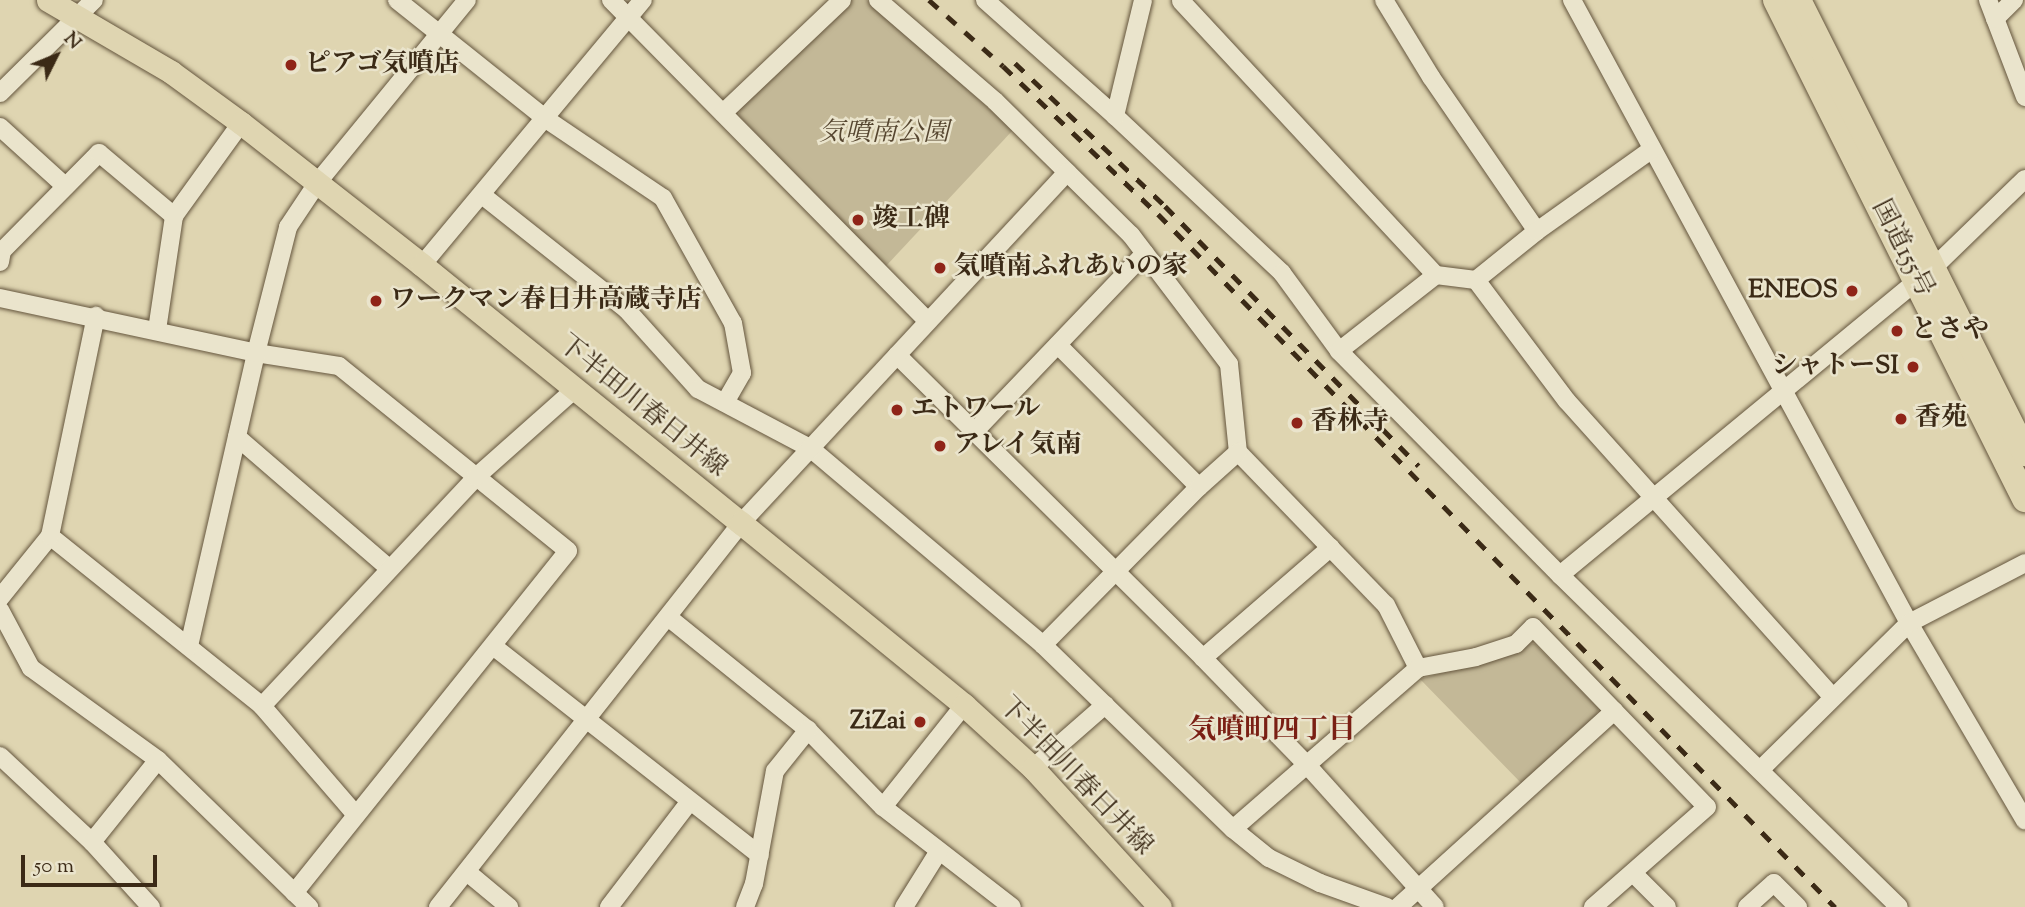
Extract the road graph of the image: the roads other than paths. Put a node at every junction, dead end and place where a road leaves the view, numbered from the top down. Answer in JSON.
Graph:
{"nodes":[{"id":1,"x":48,"y":0,"type":"edge"},
{"id":2,"x":397,"y":0,"type":"edge"},
{"id":3,"x":467,"y":0,"type":"edge"},
{"id":4,"x":611,"y":0,"type":"edge"},
{"id":5,"x":643,"y":0,"type":"edge"},
{"id":6,"x":842,"y":0,"type":"edge"},
{"id":7,"x":878,"y":0,"type":"edge"},
{"id":8,"x":985,"y":0,"type":"edge"},
{"id":9,"x":1143,"y":0,"type":"edge"},
{"id":10,"x":1180,"y":0,"type":"edge"},
{"id":11,"x":1384,"y":0,"type":"edge"},
{"id":12,"x":1572,"y":0,"type":"edge"},
{"id":13,"x":1776,"y":0,"type":"edge"},
{"id":14,"x":1798,"y":0,"type":"edge"},
{"id":15,"x":1987,"y":0,"type":"edge"},
{"id":16,"x":2014,"y":0,"type":"edge"},
{"id":17,"x":86,"y":8,"type":"edge"},
{"id":18,"x":629,"y":17,"type":"junction"},
{"id":19,"x":1995,"y":19,"type":"junction"},
{"id":20,"x":439,"y":34,"type":"junction"},
{"id":21,"x":0,"y":93,"type":"edge"},
{"id":22,"x":2025,"y":97,"type":"edge"},
{"id":23,"x":723,"y":113,"type":"junction"},
{"id":24,"x":1115,"y":116,"type":"junction"},
{"id":25,"x":546,"y":119,"type":"junction"},
{"id":26,"x":241,"y":123,"type":"junction"},
{"id":27,"x":0,"y":127,"type":"edge"},
{"id":28,"x":1650,"y":150,"type":"junction"},
{"id":29,"x":1067,"y":172,"type":"junction"},
{"id":30,"x":2025,"y":179,"type":"edge"},
{"id":31,"x":318,"y":183,"type":"junction"},
{"id":32,"x":65,"y":186,"type":"junction"},
{"id":33,"x":482,"y":195,"type":"junction"},
{"id":34,"x":174,"y":216,"type":"junction"},
{"id":35,"x":1536,"y":231,"type":"junction"},
{"id":36,"x":1145,"y":253,"type":"junction"},
{"id":37,"x":0,"y":262,"type":"edge"},
{"id":38,"x":422,"y":265,"type":"junction"},
{"id":39,"x":1926,"y":274,"type":"junction"},
{"id":40,"x":1436,"y":275,"type":"junction"},
{"id":41,"x":1476,"y":280,"type":"junction"},
{"id":42,"x":0,"y":298,"type":"edge"},
{"id":43,"x":96,"y":317,"type":"junction"},
{"id":44,"x":928,"y":321,"type":"junction"},
{"id":45,"x":157,"y":330,"type":"junction"},
{"id":46,"x":1058,"y":345,"type":"junction"},
{"id":47,"x":1339,"y":351,"type":"junction"},
{"id":48,"x":256,"y":353,"type":"junction"},
{"id":49,"x":897,"y":355,"type":"junction"},
{"id":50,"x":575,"y":389,"type":"junction"},
{"id":51,"x":1783,"y":391,"type":"junction"},
{"id":52,"x":725,"y":403,"type":"junction"},
{"id":53,"x":975,"y":431,"type":"junction"},
{"id":54,"x":237,"y":437,"type":"junction"},
{"id":55,"x":810,"y":449,"type":"junction"},
{"id":56,"x":1238,"y":452,"type":"junction"},
{"id":57,"x":2025,"y":453,"type":"edge"},
{"id":58,"x":476,"y":477,"type":"junction"},
{"id":59,"x":1199,"y":487,"type":"junction"},
{"id":60,"x":1656,"y":498,"type":"junction"},
{"id":61,"x":2025,"y":499,"type":"edge"},
{"id":62,"x":741,"y":523,"type":"junction"},
{"id":63,"x":50,"y":536,"type":"junction"},
{"id":64,"x":1331,"y":547,"type":"junction"},
{"id":65,"x":2025,"y":563,"type":"edge"},
{"id":66,"x":389,"y":568,"type":"junction"},
{"id":67,"x":1115,"y":572,"type":"junction"},
{"id":68,"x":1560,"y":575,"type":"junction"},
{"id":69,"x":0,"y":598,"type":"edge"},
{"id":70,"x":0,"y":610,"type":"edge"},
{"id":71,"x":668,"y":617,"type":"junction"},
{"id":72,"x":1909,"y":624,"type":"junction"},
{"id":73,"x":1043,"y":645,"type":"junction"},
{"id":74,"x":189,"y":646,"type":"junction"},
{"id":75,"x":493,"y":646,"type":"junction"},
{"id":76,"x":1203,"y":658,"type":"junction"},
{"id":77,"x":1418,"y":668,"type":"junction"},
{"id":78,"x":1833,"y":696,"type":"junction"},
{"id":79,"x":964,"y":705,"type":"junction"},
{"id":80,"x":1105,"y":705,"type":"junction"},
{"id":81,"x":262,"y":706,"type":"junction"},
{"id":82,"x":1614,"y":711,"type":"junction"},
{"id":83,"x":586,"y":719,"type":"junction"},
{"id":84,"x":808,"y":730,"type":"junction"},
{"id":85,"x":0,"y":756,"type":"edge"},
{"id":86,"x":158,"y":760,"type":"junction"},
{"id":87,"x":1307,"y":765,"type":"junction"},
{"id":88,"x":1033,"y":768,"type":"junction"},
{"id":89,"x":1760,"y":770,"type":"junction"},
{"id":90,"x":690,"y":801,"type":"junction"},
{"id":91,"x":883,"y":807,"type":"junction"},
{"id":92,"x":356,"y":815,"type":"junction"},
{"id":93,"x":2025,"y":821,"type":"edge"},
{"id":94,"x":1233,"y":829,"type":"junction"},
{"id":95,"x":92,"y":842,"type":"junction"},
{"id":96,"x":939,"y":851,"type":"junction"},
{"id":97,"x":760,"y":855,"type":"junction"},
{"id":98,"x":467,"y":872,"type":"junction"},
{"id":99,"x":1633,"y":873,"type":"junction"},
{"id":100,"x":1419,"y":889,"type":"junction"},
{"id":101,"x":294,"y":893,"type":"junction"},
{"id":102,"x":151,"y":907,"type":"edge"},
{"id":103,"x":309,"y":907,"type":"edge"},
{"id":104,"x":438,"y":907,"type":"edge"},
{"id":105,"x":509,"y":907,"type":"edge"},
{"id":106,"x":609,"y":907,"type":"edge"},
{"id":107,"x":745,"y":907,"type":"edge"},
{"id":108,"x":904,"y":907,"type":"edge"},
{"id":109,"x":1012,"y":907,"type":"edge"},
{"id":110,"x":1160,"y":907,"type":"edge"},
{"id":111,"x":1387,"y":907,"type":"edge"},
{"id":112,"x":1398,"y":907,"type":"edge"},
{"id":113,"x":1436,"y":907,"type":"edge"},
{"id":114,"x":1593,"y":907,"type":"edge"},
{"id":115,"x":1667,"y":907,"type":"edge"},
{"id":116,"x":1747,"y":907,"type":"edge"},
{"id":117,"x":1798,"y":907,"type":"edge"},
{"id":118,"x":1899,"y":907,"type":"edge"}],
"edges":[{"from":1,"to":17,"type":"main road","name":"下半田川春日井線"},
{"from":2,"to":20,"type":"street"},
{"from":3,"to":20,"type":"street"},
{"from":4,"to":18,"type":"street"},
{"from":5,"to":18,"type":"street"},
{"from":6,"to":23,"type":"street"},
{"from":7,"to":29,"type":"street"},
{"from":8,"to":24,"type":"street"},
{"from":9,"to":24,"type":"street"},
{"from":10,"to":40,"type":"street"},
{"from":11,"to":35,"type":"street"},
{"from":12,"to":28,"type":"street"},
{"from":13,"to":39,"type":"highway","name":"国道155号"},
{"from":14,"to":39,"type":"highway","name":"国道155号"},
{"from":15,"to":19,"type":"street"},
{"from":16,"to":19,"type":"street"},
{"from":17,"to":21,"type":"street"},
{"from":17,"to":26,"type":"main road","name":"下半田川春日井線"},
{"from":18,"to":23,"type":"street"},
{"from":18,"to":25,"type":"street"},
{"from":19,"to":22,"type":"street"},
{"from":20,"to":25,"type":"street"},
{"from":20,"to":31,"type":"street"},
{"from":23,"to":44,"type":"street"},
{"from":24,"to":47,"type":"street"},
{"from":25,"to":33,"type":"street"},
{"from":25,"to":52,"type":"street"},
{"from":26,"to":31,"type":"main road","name":"下半田川春日井線"},
{"from":26,"to":34,"type":"street"},
{"from":27,"to":32,"type":"street"},
{"from":28,"to":35,"type":"street"},
{"from":28,"to":51,"type":"street"},
{"from":29,"to":36,"type":"street"},
{"from":29,"to":44,"type":"street"},
{"from":30,"to":39,"type":"street"},
{"from":31,"to":38,"type":"main road","name":"下半田川春日井線"},
{"from":31,"to":48,"type":"street"},
{"from":32,"to":34,"type":"street"},
{"from":32,"to":37,"type":"street"},
{"from":33,"to":38,"type":"street"},
{"from":33,"to":52,"type":"street"},
{"from":34,"to":45,"type":"street"},
{"from":35,"to":41,"type":"street"},
{"from":36,"to":46,"type":"street"},
{"from":36,"to":56,"type":"street"},
{"from":38,"to":50,"type":"main road","name":"下半田川春日井線"},
{"from":39,"to":51,"type":"street"},
{"from":39,"to":57,"type":"highway","name":"国道155号"},
{"from":39,"to":61,"type":"highway","name":"国道155号"},
{"from":40,"to":41,"type":"street"},
{"from":40,"to":47,"type":"street"},
{"from":41,"to":60,"type":"street"},
{"from":42,"to":43,"type":"street"},
{"from":43,"to":45,"type":"street"},
{"from":43,"to":63,"type":"street"},
{"from":44,"to":49,"type":"street"},
{"from":45,"to":48,"type":"street"},
{"from":46,"to":53,"type":"street"},
{"from":46,"to":59,"type":"street"},
{"from":47,"to":68,"type":"street"},
{"from":48,"to":54,"type":"street"},
{"from":48,"to":58,"type":"street"},
{"from":49,"to":53,"type":"street"},
{"from":49,"to":55,"type":"street"},
{"from":50,"to":58,"type":"street"},
{"from":50,"to":62,"type":"main road","name":"下半田川春日井線"},
{"from":51,"to":60,"type":"street"},
{"from":51,"to":72,"type":"street"},
{"from":52,"to":55,"type":"street"},
{"from":53,"to":67,"type":"street"},
{"from":54,"to":66,"type":"street"},
{"from":54,"to":74,"type":"street"},
{"from":55,"to":62,"type":"street"},
{"from":55,"to":73,"type":"street"},
{"from":56,"to":59,"type":"street"},
{"from":56,"to":64,"type":"street"},
{"from":58,"to":66,"type":"street"},
{"from":58,"to":75,"type":"street"},
{"from":59,"to":67,"type":"street"},
{"from":60,"to":68,"type":"street"},
{"from":60,"to":78,"type":"street"},
{"from":62,"to":71,"type":"street"},
{"from":62,"to":79,"type":"main road","name":"下半田川春日井線"},
{"from":63,"to":69,"type":"street"},
{"from":63,"to":74,"type":"street"},
{"from":64,"to":76,"type":"street"},
{"from":64,"to":77,"type":"street"},
{"from":65,"to":72,"type":"street"},
{"from":66,"to":81,"type":"street"},
{"from":67,"to":73,"type":"street"},
{"from":67,"to":76,"type":"street"},
{"from":68,"to":89,"type":"street"},
{"from":70,"to":86,"type":"street"},
{"from":71,"to":83,"type":"street"},
{"from":71,"to":84,"type":"street"},
{"from":72,"to":78,"type":"street"},
{"from":72,"to":93,"type":"street"},
{"from":73,"to":80,"type":"street"},
{"from":74,"to":81,"type":"street"},
{"from":75,"to":83,"type":"street"},
{"from":75,"to":92,"type":"street"},
{"from":76,"to":87,"type":"street"},
{"from":77,"to":82,"type":"street"},
{"from":77,"to":87,"type":"street"},
{"from":78,"to":89,"type":"street"},
{"from":79,"to":88,"type":"main road","name":"下半田川春日井線"},
{"from":79,"to":91,"type":"street"},
{"from":80,"to":88,"type":"street"},
{"from":80,"to":94,"type":"street"},
{"from":81,"to":92,"type":"street"},
{"from":82,"to":99,"type":"street"},
{"from":82,"to":100,"type":"street"},
{"from":83,"to":90,"type":"street"},
{"from":83,"to":98,"type":"street"},
{"from":84,"to":91,"type":"street"},
{"from":84,"to":97,"type":"street"},
{"from":85,"to":95,"type":"street"},
{"from":86,"to":95,"type":"street"},
{"from":86,"to":101,"type":"street"},
{"from":87,"to":94,"type":"street"},
{"from":87,"to":100,"type":"street"},
{"from":88,"to":110,"type":"main road","name":"下半田川春日井線"},
{"from":89,"to":118,"type":"street"},
{"from":90,"to":97,"type":"street"},
{"from":90,"to":106,"type":"street"},
{"from":91,"to":96,"type":"street"},
{"from":92,"to":101,"type":"street"},
{"from":94,"to":111,"type":"street"},
{"from":95,"to":102,"type":"street"},
{"from":96,"to":108,"type":"street"},
{"from":96,"to":109,"type":"street"},
{"from":97,"to":107,"type":"street"},
{"from":98,"to":104,"type":"street"},
{"from":98,"to":105,"type":"street"},
{"from":99,"to":114,"type":"street"},
{"from":99,"to":115,"type":"street"},
{"from":100,"to":112,"type":"street"},
{"from":100,"to":113,"type":"street"},
{"from":101,"to":103,"type":"street"},
{"from":116,"to":117,"type":"street"}]}
